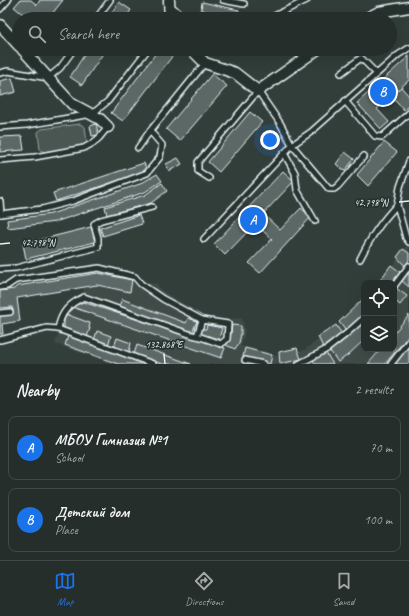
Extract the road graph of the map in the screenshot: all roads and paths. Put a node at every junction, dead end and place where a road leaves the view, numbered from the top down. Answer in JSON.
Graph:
{"nodes":[{"id":1,"x":8,"y":0,"type":"edge"},
{"id":2,"x":110,"y":0,"type":"edge"},
{"id":3,"x":223,"y":0,"type":"edge"},
{"id":4,"x":307,"y":0,"type":"edge"},
{"id":5,"x":169,"y":2,"type":"edge"},
{"id":6,"x":244,"y":4,"type":"dead end"},
{"id":7,"x":409,"y":7,"type":"edge"},
{"id":8,"x":0,"y":9,"type":"edge"},
{"id":9,"x":101,"y":12,"type":"edge"},
{"id":10,"x":170,"y":12,"type":"edge"},
{"id":11,"x":179,"y":12,"type":"edge"},
{"id":12,"x":282,"y":12,"type":"edge"},
{"id":13,"x":379,"y":12,"type":"edge"},
{"id":14,"x":0,"y":25,"type":"edge"},
{"id":15,"x":12,"y":38,"type":"edge"},
{"id":16,"x":409,"y":48,"type":"edge"},
{"id":17,"x":397,"y":55,"type":"edge"},
{"id":18,"x":28,"y":56,"type":"edge"},
{"id":19,"x":69,"y":56,"type":"edge"},
{"id":20,"x":143,"y":56,"type":"edge"},
{"id":21,"x":198,"y":56,"type":"edge"},
{"id":22,"x":308,"y":56,"type":"edge"},
{"id":23,"x":396,"y":56,"type":"edge"},
{"id":24,"x":205,"y":63,"type":"junction"},
{"id":25,"x":0,"y":73,"type":"edge"},
{"id":26,"x":341,"y":73,"type":"dead end"},
{"id":27,"x":376,"y":73,"type":"junction"},
{"id":28,"x":48,"y":78,"type":"junction"},
{"id":29,"x":258,"y":91,"type":"junction"},
{"id":30,"x":345,"y":101,"type":"junction"},
{"id":31,"x":409,"y":113,"type":"edge"},
{"id":32,"x":92,"y":114,"type":"junction"},
{"id":33,"x":0,"y":126,"type":"edge"},
{"id":34,"x":108,"y":127,"type":"joint"},
{"id":35,"x":150,"y":131,"type":"junction"},
{"id":36,"x":292,"y":145,"type":"junction"},
{"id":37,"x":138,"y":148,"type":"dead end"},
{"id":38,"x":284,"y":153,"type":"junction"},
{"id":39,"x":364,"y":156,"type":"dead end"},
{"id":40,"x":0,"y":160,"type":"edge"},
{"id":41,"x":409,"y":161,"type":"edge"},
{"id":42,"x":209,"y":178,"type":"dead end"},
{"id":43,"x":0,"y":201,"type":"edge"},
{"id":44,"x":397,"y":205,"type":"junction"},
{"id":45,"x":152,"y":207,"type":"dead end"},
{"id":46,"x":1,"y":214,"type":"edge"},
{"id":47,"x":316,"y":221,"type":"dead end"},
{"id":48,"x":204,"y":239,"type":"dead end"},
{"id":49,"x":409,"y":242,"type":"edge"},
{"id":50,"x":360,"y":259,"type":"dead end"},
{"id":51,"x":409,"y":266,"type":"edge"},
{"id":52,"x":0,"y":269,"type":"edge"},
{"id":53,"x":397,"y":282,"type":"edge"},
{"id":54,"x":0,"y":287,"type":"edge"},
{"id":55,"x":10,"y":312,"type":"dead end"},
{"id":56,"x":0,"y":313,"type":"edge"},
{"id":57,"x":202,"y":320,"type":"junction"},
{"id":58,"x":361,"y":321,"type":"edge"},
{"id":59,"x":58,"y":329,"type":"junction"},
{"id":60,"x":198,"y":336,"type":"junction"},
{"id":61,"x":0,"y":340,"type":"edge"},
{"id":62,"x":409,"y":341,"type":"edge"},
{"id":63,"x":244,"y":360,"type":"dead end"},
{"id":64,"x":153,"y":364,"type":"edge"},
{"id":65,"x":263,"y":364,"type":"edge"},
{"id":66,"x":299,"y":364,"type":"edge"},
{"id":67,"x":390,"y":364,"type":"edge"}],
"edges":[{"from":1,"to":8,"type":"lane"},
{"from":2,"to":9,"type":"lane"},
{"from":3,"to":6,"type":"lane"},
{"from":4,"to":12,"type":"lane"},
{"from":5,"to":10,"type":"street"},
{"from":5,"to":11,"type":"lane"},
{"from":7,"to":13,"type":"street"},
{"from":14,"to":15,"type":"street"},
{"from":16,"to":17,"type":"lane"},
{"from":18,"to":28,"type":"street"},
{"from":19,"to":28,"type":"lane"},
{"from":20,"to":32,"type":"lane"},
{"from":21,"to":24,"type":"street"},
{"from":22,"to":29,"type":"street"},
{"from":23,"to":27,"type":"lane"},
{"from":24,"to":29,"type":"street"},
{"from":24,"to":35,"type":"lane"},
{"from":25,"to":28,"type":"lane"},
{"from":26,"to":27,"type":"lane"},
{"from":27,"to":30,"type":"lane"},
{"from":28,"to":32,"type":"street"},
{"from":29,"to":36,"type":"lane"},
{"from":29,"to":42,"type":"lane"},
{"from":30,"to":31,"type":"lane"},
{"from":30,"to":36,"type":"lane"},
{"from":32,"to":33,"type":"lane"},
{"from":32,"to":34,"type":"street"},
{"from":34,"to":40,"type":"lane"},
{"from":35,"to":37,"type":"lane"},
{"from":35,"to":46,"type":"lane"},
{"from":36,"to":38,"type":"lane"},
{"from":36,"to":39,"type":"lane"},
{"from":38,"to":47,"type":"lane"},
{"from":38,"to":48,"type":"lane"},
{"from":41,"to":44,"type":"lane"},
{"from":43,"to":46,"type":"lane"},
{"from":44,"to":49,"type":"lane"},
{"from":44,"to":50,"type":"lane"},
{"from":45,"to":52,"type":"lane"},
{"from":51,"to":53,"type":"lane"},
{"from":54,"to":57,"type":"lane"},
{"from":55,"to":56,"type":"lane"},
{"from":57,"to":60,"type":"lane"},
{"from":57,"to":60,"type":"lane"},
{"from":58,"to":66,"type":"lane"},
{"from":59,"to":60,"type":"lane"},
{"from":59,"to":61,"type":"lane"},
{"from":59,"to":64,"type":"lane"},
{"from":62,"to":67,"type":"lane"},
{"from":63,"to":65,"type":"lane"}]}
